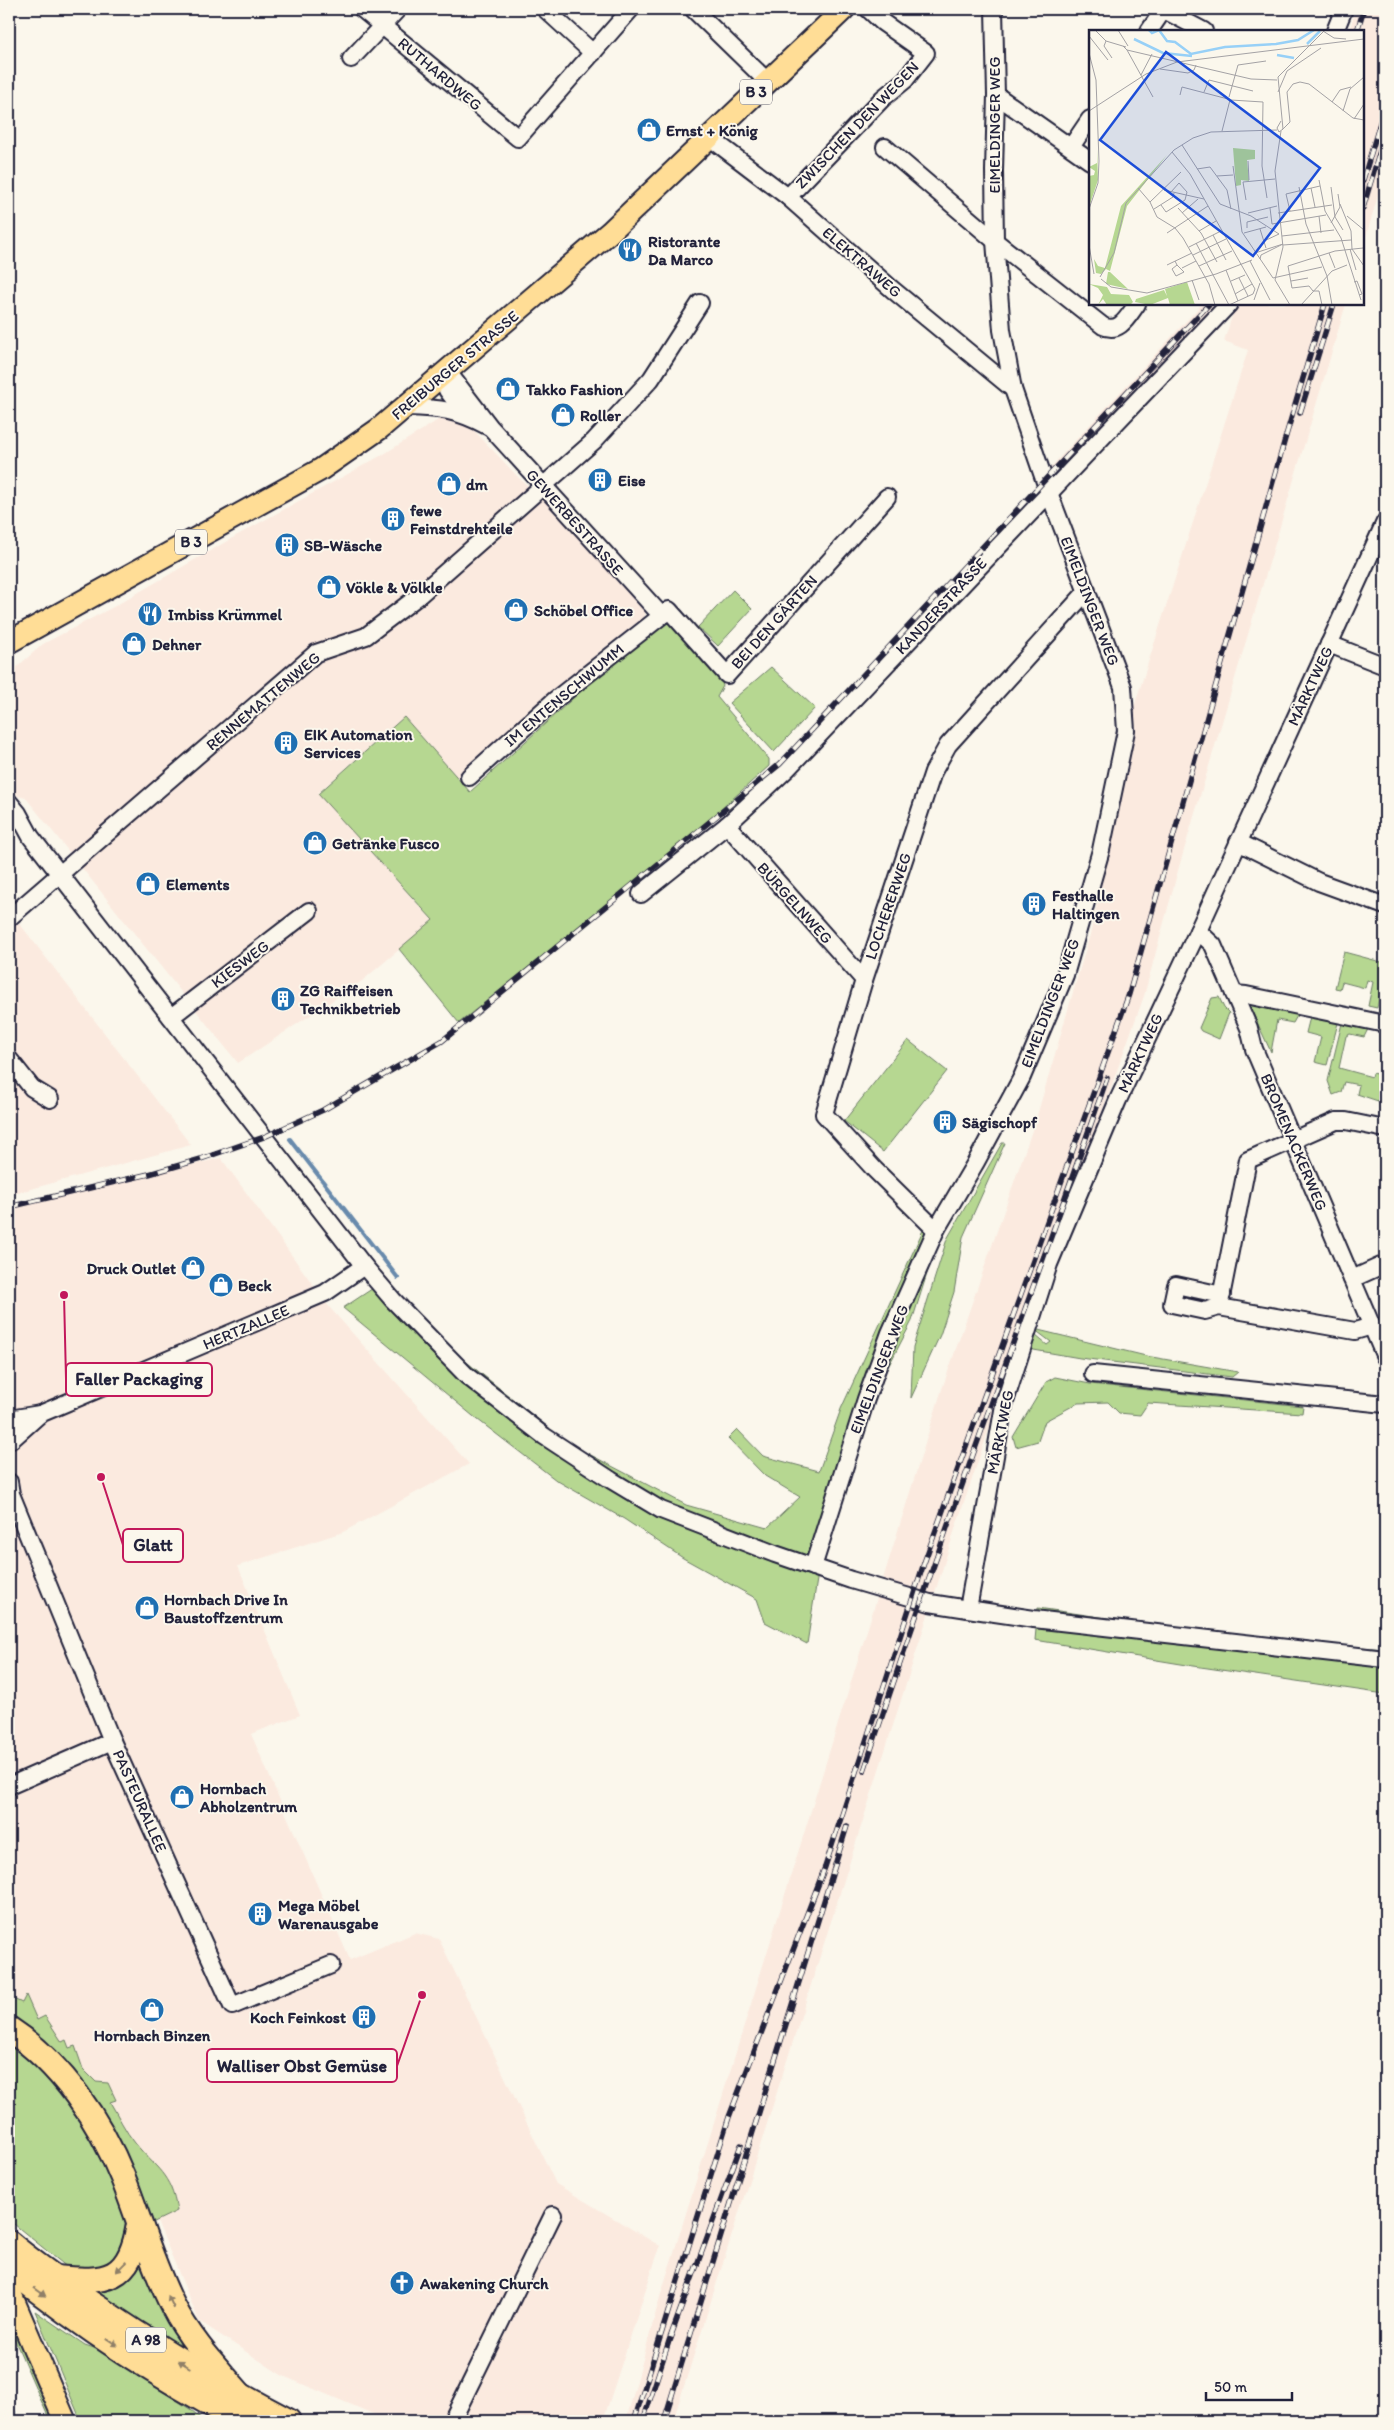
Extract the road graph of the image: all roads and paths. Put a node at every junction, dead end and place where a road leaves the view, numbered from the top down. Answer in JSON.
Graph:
{"nodes":[{"id":1,"x":362,"y":9,"type":"edge"},
{"id":2,"x":398,"y":9,"type":"edge"},
{"id":3,"x":545,"y":9,"type":"edge"},
{"id":4,"x":631,"y":9,"type":"edge"},
{"id":5,"x":693,"y":9,"type":"edge"},
{"id":6,"x":844,"y":9,"type":"edge"},
{"id":7,"x":868,"y":9,"type":"edge"},
{"id":8,"x":994,"y":9,"type":"edge"},
{"id":9,"x":1344,"y":9,"type":"edge"},
{"id":10,"x":1158,"y":11,"type":"edge"},
{"id":11,"x":382,"y":25,"type":"junction"},
{"id":12,"x":1149,"y":30,"type":"edge"},
{"id":13,"x":1202,"y":30,"type":"edge"},
{"id":14,"x":1335,"y":30,"type":"edge"},
{"id":15,"x":593,"y":53,"type":"junction"},
{"id":16,"x":351,"y":59,"type":"dead end"},
{"id":17,"x":768,"y":81,"type":"junction"},
{"id":18,"x":996,"y":95,"type":"junction"},
{"id":19,"x":1089,"y":120,"type":"edge"},
{"id":20,"x":709,"y":137,"type":"junction"},
{"id":21,"x":885,"y":147,"type":"dead end"},
{"id":22,"x":1071,"y":147,"type":"junction"},
{"id":23,"x":1089,"y":160,"type":"edge"},
{"id":24,"x":788,"y":197,"type":"junction"},
{"id":25,"x":995,"y":241,"type":"junction"},
{"id":26,"x":700,"y":303,"type":"dead end"},
{"id":27,"x":1136,"y":305,"type":"edge"},
{"id":28,"x":1227,"y":305,"type":"edge"},
{"id":29,"x":448,"y":372,"type":"junction"},
{"id":30,"x":1013,"y":389,"type":"junction"},
{"id":31,"x":406,"y":407,"type":"junction"},
{"id":32,"x":465,"y":414,"type":"junction"},
{"id":33,"x":491,"y":428,"type":"junction"},
{"id":34,"x":542,"y":485,"type":"junction"},
{"id":35,"x":1049,"y":491,"type":"junction"},
{"id":36,"x":887,"y":497,"type":"dead end"},
{"id":37,"x":1385,"y":523,"type":"edge"},
{"id":38,"x":1087,"y":591,"type":"junction"},
{"id":39,"x":661,"y":615,"type":"junction"},
{"id":40,"x":9,"y":642,"type":"edge"},
{"id":41,"x":1329,"y":644,"type":"junction"},
{"id":42,"x":1385,"y":666,"type":"edge"},
{"id":43,"x":469,"y":777,"type":"dead end"},
{"id":44,"x":9,"y":802,"type":"edge"},
{"id":45,"x":9,"y":820,"type":"edge"},
{"id":46,"x":727,"y":825,"type":"junction"},
{"id":47,"x":31,"y":837,"type":"junction"},
{"id":48,"x":1238,"y":842,"type":"junction"},
{"id":49,"x":61,"y":875,"type":"junction"},
{"id":50,"x":641,"y":894,"type":"dead end"},
{"id":51,"x":1385,"y":906,"type":"edge"},
{"id":52,"x":309,"y":911,"type":"dead end"},
{"id":53,"x":9,"y":918,"type":"edge"},
{"id":54,"x":1198,"y":931,"type":"junction"},
{"id":55,"x":864,"y":980,"type":"junction"},
{"id":56,"x":1234,"y":994,"type":"junction"},
{"id":57,"x":171,"y":1017,"type":"junction"},
{"id":58,"x":1385,"y":1024,"type":"edge"},
{"id":59,"x":9,"y":1059,"type":"edge"},
{"id":60,"x":50,"y":1099,"type":"dead end"},
{"id":61,"x":1385,"y":1129,"type":"edge"},
{"id":62,"x":1293,"y":1140,"type":"junction"},
{"id":63,"x":936,"y":1230,"type":"junction"},
{"id":64,"x":1385,"y":1264,"type":"edge"},
{"id":65,"x":364,"y":1266,"type":"junction"},
{"id":66,"x":1352,"y":1279,"type":"junction"},
{"id":67,"x":1372,"y":1326,"type":"junction"},
{"id":68,"x":1385,"y":1357,"type":"edge"},
{"id":69,"x":1093,"y":1374,"type":"dead end"},
{"id":70,"x":1385,"y":1404,"type":"edge"},
{"id":71,"x":40,"y":1414,"type":"junction"},
{"id":72,"x":9,"y":1419,"type":"edge"},
{"id":73,"x":9,"y":1438,"type":"edge"},
{"id":74,"x":10,"y":1489,"type":"edge"},
{"id":75,"x":812,"y":1567,"type":"junction"},
{"id":76,"x":968,"y":1609,"type":"junction"},
{"id":77,"x":1385,"y":1659,"type":"edge"},
{"id":78,"x":112,"y":1741,"type":"junction"},
{"id":79,"x":9,"y":1786,"type":"edge"},
{"id":80,"x":332,"y":1965,"type":"dead end"},
{"id":81,"x":9,"y":2029,"type":"edge"},
{"id":82,"x":553,"y":2215,"type":"dead end"},
{"id":83,"x":139,"y":2224,"type":"junction"},
{"id":84,"x":9,"y":2243,"type":"edge"},
{"id":85,"x":9,"y":2268,"type":"edge"},
{"id":86,"x":54,"y":2278,"type":"junction"},
{"id":87,"x":9,"y":2290,"type":"edge"},
{"id":88,"x":191,"y":2393,"type":"junction"},
{"id":89,"x":242,"y":2397,"type":"junction"},
{"id":90,"x":65,"y":2421,"type":"edge"},
{"id":91,"x":211,"y":2421,"type":"edge"},
{"id":92,"x":242,"y":2421,"type":"edge"},
{"id":93,"x":288,"y":2421,"type":"edge"},
{"id":94,"x":452,"y":2421,"type":"edge"}],
"edges":[{"from":1,"to":11,"type":"street","name":"RUTHARDWEG"},
{"from":2,"to":11,"type":"street"},
{"from":3,"to":15,"type":"street"},
{"from":4,"to":15,"type":"street"},
{"from":5,"to":17,"type":"street"},
{"from":6,"to":17,"type":"main road","name":"FREIBURGER STRASSE","number":"B 3"},
{"from":7,"to":24,"type":"street","name":"ZWISCHEN DEN WEGEN"},
{"from":8,"to":18,"type":"street","name":"EIMELDINGER WEG"},
{"from":9,"to":14,"type":"street"},
{"from":10,"to":12,"type":"street"},
{"from":10,"to":13,"type":"street"},
{"from":11,"to":15,"type":"street","name":"RUTHARDWEG"},
{"from":11,"to":16,"type":"street"},
{"from":17,"to":20,"type":"main road","name":"FREIBURGER STRASSE","number":"B 3"},
{"from":18,"to":22,"type":"street"},
{"from":18,"to":25,"type":"street","name":"EIMELDINGER WEG"},
{"from":19,"to":22,"type":"street"},
{"from":20,"to":24,"type":"street","name":"ELEKTRAWEG"},
{"from":20,"to":29,"type":"main road","name":"FREIBURGER STRASSE","number":"B 3"},
{"from":21,"to":25,"type":"street"},
{"from":22,"to":23,"type":"street"},
{"from":24,"to":30,"type":"street","name":"ELEKTRAWEG"},
{"from":25,"to":27,"type":"street"},
{"from":25,"to":30,"type":"street","name":"EIMELDINGER WEG"},
{"from":26,"to":34,"type":"street","name":"RENNEMATTENWEG"},
{"from":28,"to":35,"type":"street","name":"KANDERSTRASSE"},
{"from":29,"to":31,"type":"main road","name":"FREIBURGER STRASSE","number":"B 3"},
{"from":29,"to":32,"type":"street","name":"GEWERBESTRASSE"},
{"from":29,"to":33,"type":"street","name":"GEWERBESTRASSE"},
{"from":30,"to":35,"type":"street","name":"EIMELDINGER WEG"},
{"from":31,"to":32,"type":"street","name":"GEWERBESTRASSE"},
{"from":31,"to":40,"type":"main road","name":"FREIBURGER STRASSE","number":"B 3"},
{"from":32,"to":33,"type":"street","name":"GEWERBESTRASSE"},
{"from":33,"to":34,"type":"street","name":"GEWERBESTRASSE"},
{"from":34,"to":39,"type":"street","name":"GEWERBESTRASSE"},
{"from":34,"to":49,"type":"street","name":"RENNEMATTENWEG"},
{"from":35,"to":38,"type":"street","name":"EIMELDINGER WEG"},
{"from":35,"to":46,"type":"street","name":"KANDERSTRASSE"},
{"from":36,"to":39,"type":"street","name":"BEI DEN GÄRTEN"},
{"from":37,"to":41,"type":"street","name":"MÄRKTWEG"},
{"from":38,"to":55,"type":"street","name":"LOCHERERWEG"},
{"from":38,"to":63,"type":"street","name":"EIMELDINGER WEG"},
{"from":39,"to":43,"type":"street","name":"IM ENTENSCHWUMM"},
{"from":41,"to":42,"type":"street"},
{"from":41,"to":48,"type":"street","name":"MÄRKTWEG"},
{"from":44,"to":47,"type":"street"},
{"from":45,"to":47,"type":"street"},
{"from":46,"to":50,"type":"street","name":"KANDERSTRASSE"},
{"from":46,"to":55,"type":"street","name":"BÜRGELNWEG"},
{"from":47,"to":49,"type":"street"},
{"from":48,"to":51,"type":"street"},
{"from":48,"to":54,"type":"street","name":"MÄRKTWEG"},
{"from":49,"to":53,"type":"street","name":"RENNEMATTENWEG"},
{"from":49,"to":57,"type":"street"},
{"from":52,"to":57,"type":"street","name":"KIESWEG"},
{"from":54,"to":56,"type":"street","name":"BROMENACKERWEG"},
{"from":54,"to":76,"type":"street","name":"MÄRKTWEG"},
{"from":55,"to":63,"type":"street","name":"LOCHERERWEG"},
{"from":56,"to":58,"type":"street"},
{"from":56,"to":62,"type":"street","name":"BROMENACKERWEG"},
{"from":57,"to":65,"type":"street"},
{"from":59,"to":60,"type":"street"},
{"from":61,"to":62,"type":"street"},
{"from":62,"to":66,"type":"street","name":"BROMENACKERWEG"},
{"from":62,"to":67,"type":"street"},
{"from":63,"to":75,"type":"street","name":"EIMELDINGER WEG"},
{"from":64,"to":66,"type":"street"},
{"from":65,"to":71,"type":"street","name":"HERTZALLEE"},
{"from":65,"to":75,"type":"street"},
{"from":66,"to":67,"type":"street","name":"BROMENACKERWEG"},
{"from":67,"to":68,"type":"street","name":"BROMENACKERWEG"},
{"from":69,"to":70,"type":"street"},
{"from":71,"to":72,"type":"street","name":"HERTZALLEE"},
{"from":71,"to":73,"type":"street","name":"HERTZALLEE"},
{"from":74,"to":78,"type":"street","name":"PASTEURALLEE"},
{"from":75,"to":76,"type":"street"},
{"from":76,"to":77,"type":"street"},
{"from":78,"to":79,"type":"street"},
{"from":78,"to":80,"type":"street","name":"PASTEURALLEE"},
{"from":81,"to":83,"type":"highway"},
{"from":82,"to":94,"type":"street"},
{"from":83,"to":86,"type":"highway","one_way":true},
{"from":89,"to":83,"type":"highway","one_way":true},
{"from":84,"to":86,"type":"highway","number":"A 98"},
{"from":85,"to":88,"type":"highway","number":"A 98","one_way":true},
{"from":89,"to":86,"type":"highway","number":"A 98","one_way":true},
{"from":87,"to":90,"type":"main road"},
{"from":88,"to":91,"type":"highway"},
{"from":88,"to":92,"type":"highway","number":"A 98"},
{"from":89,"to":93,"type":"highway","number":"A 98"}]}
